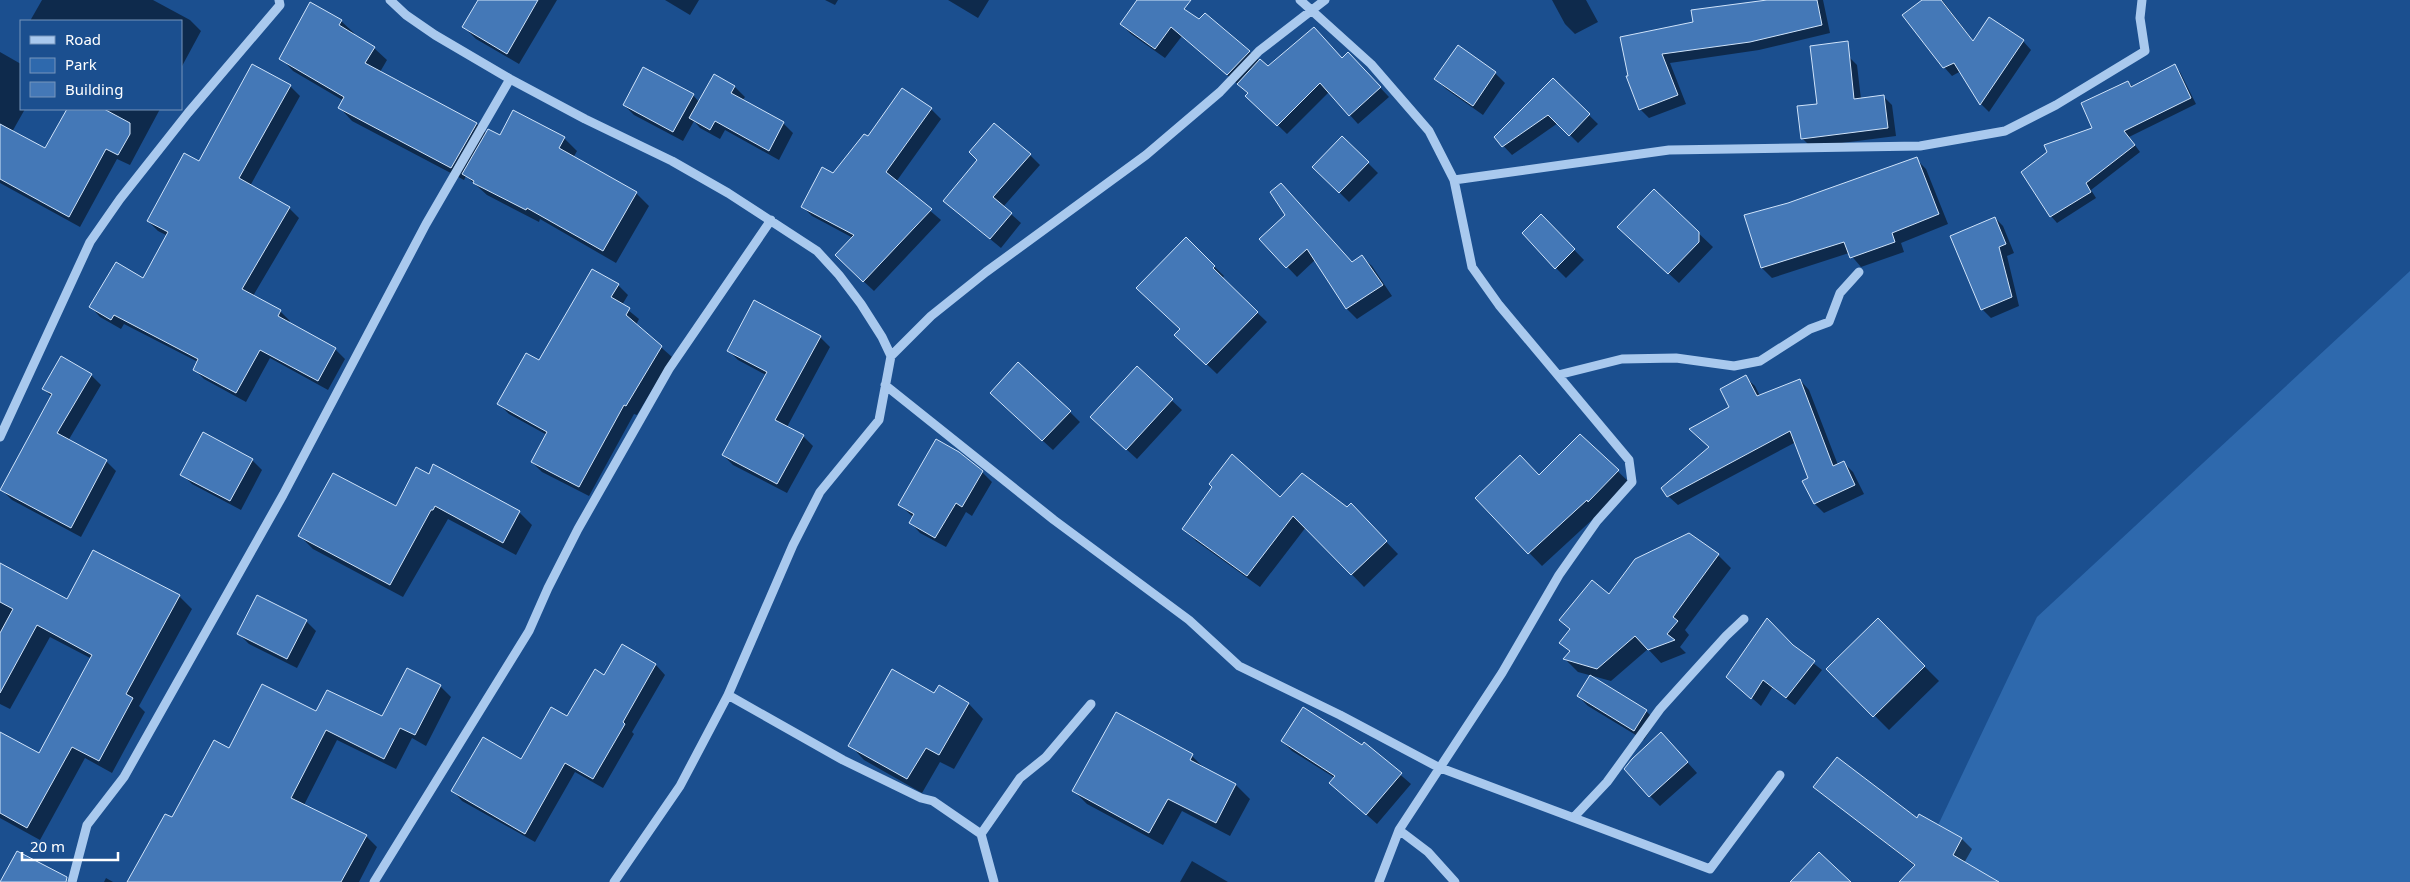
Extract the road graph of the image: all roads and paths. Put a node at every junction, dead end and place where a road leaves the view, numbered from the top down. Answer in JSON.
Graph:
{"nodes":[{"id":1,"x":280,"y":0,"type":"edge"},
{"id":2,"x":390,"y":0,"type":"edge"},
{"id":3,"x":1300,"y":0,"type":"edge"},
{"id":4,"x":1325,"y":0,"type":"edge"},
{"id":5,"x":2142,"y":0,"type":"edge"},
{"id":6,"x":1311,"y":9,"type":"junction"},
{"id":7,"x":510,"y":79,"type":"junction"},
{"id":8,"x":1454,"y":180,"type":"junction"},
{"id":9,"x":770,"y":220,"type":"junction"},
{"id":10,"x":1859,"y":272,"type":"dead end"},
{"id":11,"x":891,"y":356,"type":"junction"},
{"id":12,"x":1558,"y":375,"type":"junction"},
{"id":13,"x":885,"y":385,"type":"junction"},
{"id":14,"x":0,"y":437,"type":"edge"},
{"id":15,"x":1744,"y":619,"type":"dead end"},
{"id":16,"x":728,"y":695,"type":"junction"},
{"id":17,"x":1091,"y":704,"type":"dead end"},
{"id":18,"x":1438,"y":767,"type":"junction"},
{"id":19,"x":1780,"y":776,"type":"dead end"},
{"id":20,"x":1574,"y":817,"type":"junction"},
{"id":21,"x":1399,"y":830,"type":"junction"},
{"id":22,"x":981,"y":834,"type":"junction"},
{"id":23,"x":72,"y":882,"type":"edge"},
{"id":24,"x":374,"y":882,"type":"edge"},
{"id":25,"x":614,"y":882,"type":"edge"},
{"id":26,"x":994,"y":882,"type":"edge"},
{"id":27,"x":1379,"y":882,"type":"edge"},
{"id":28,"x":1455,"y":882,"type":"edge"}],
"edges":[{"from":1,"to":14,"type":"street"},
{"from":2,"to":7,"type":"street"},
{"from":3,"to":6,"type":"street"},
{"from":4,"to":6,"type":"street"},
{"from":5,"to":8,"type":"street"},
{"from":6,"to":8,"type":"street"},
{"from":6,"to":11,"type":"street"},
{"from":7,"to":9,"type":"street"},
{"from":7,"to":23,"type":"street"},
{"from":8,"to":12,"type":"street"},
{"from":9,"to":11,"type":"street"},
{"from":9,"to":24,"type":"street"},
{"from":10,"to":12,"type":"street"},
{"from":11,"to":13,"type":"street"},
{"from":12,"to":18,"type":"street"},
{"from":13,"to":16,"type":"street"},
{"from":13,"to":18,"type":"street"},
{"from":15,"to":20,"type":"street"},
{"from":16,"to":22,"type":"street"},
{"from":16,"to":25,"type":"street"},
{"from":17,"to":22,"type":"street"},
{"from":18,"to":20,"type":"street"},
{"from":18,"to":21,"type":"street"},
{"from":19,"to":20,"type":"street"},
{"from":21,"to":27,"type":"street"},
{"from":21,"to":28,"type":"street"},
{"from":22,"to":26,"type":"street"}]}
